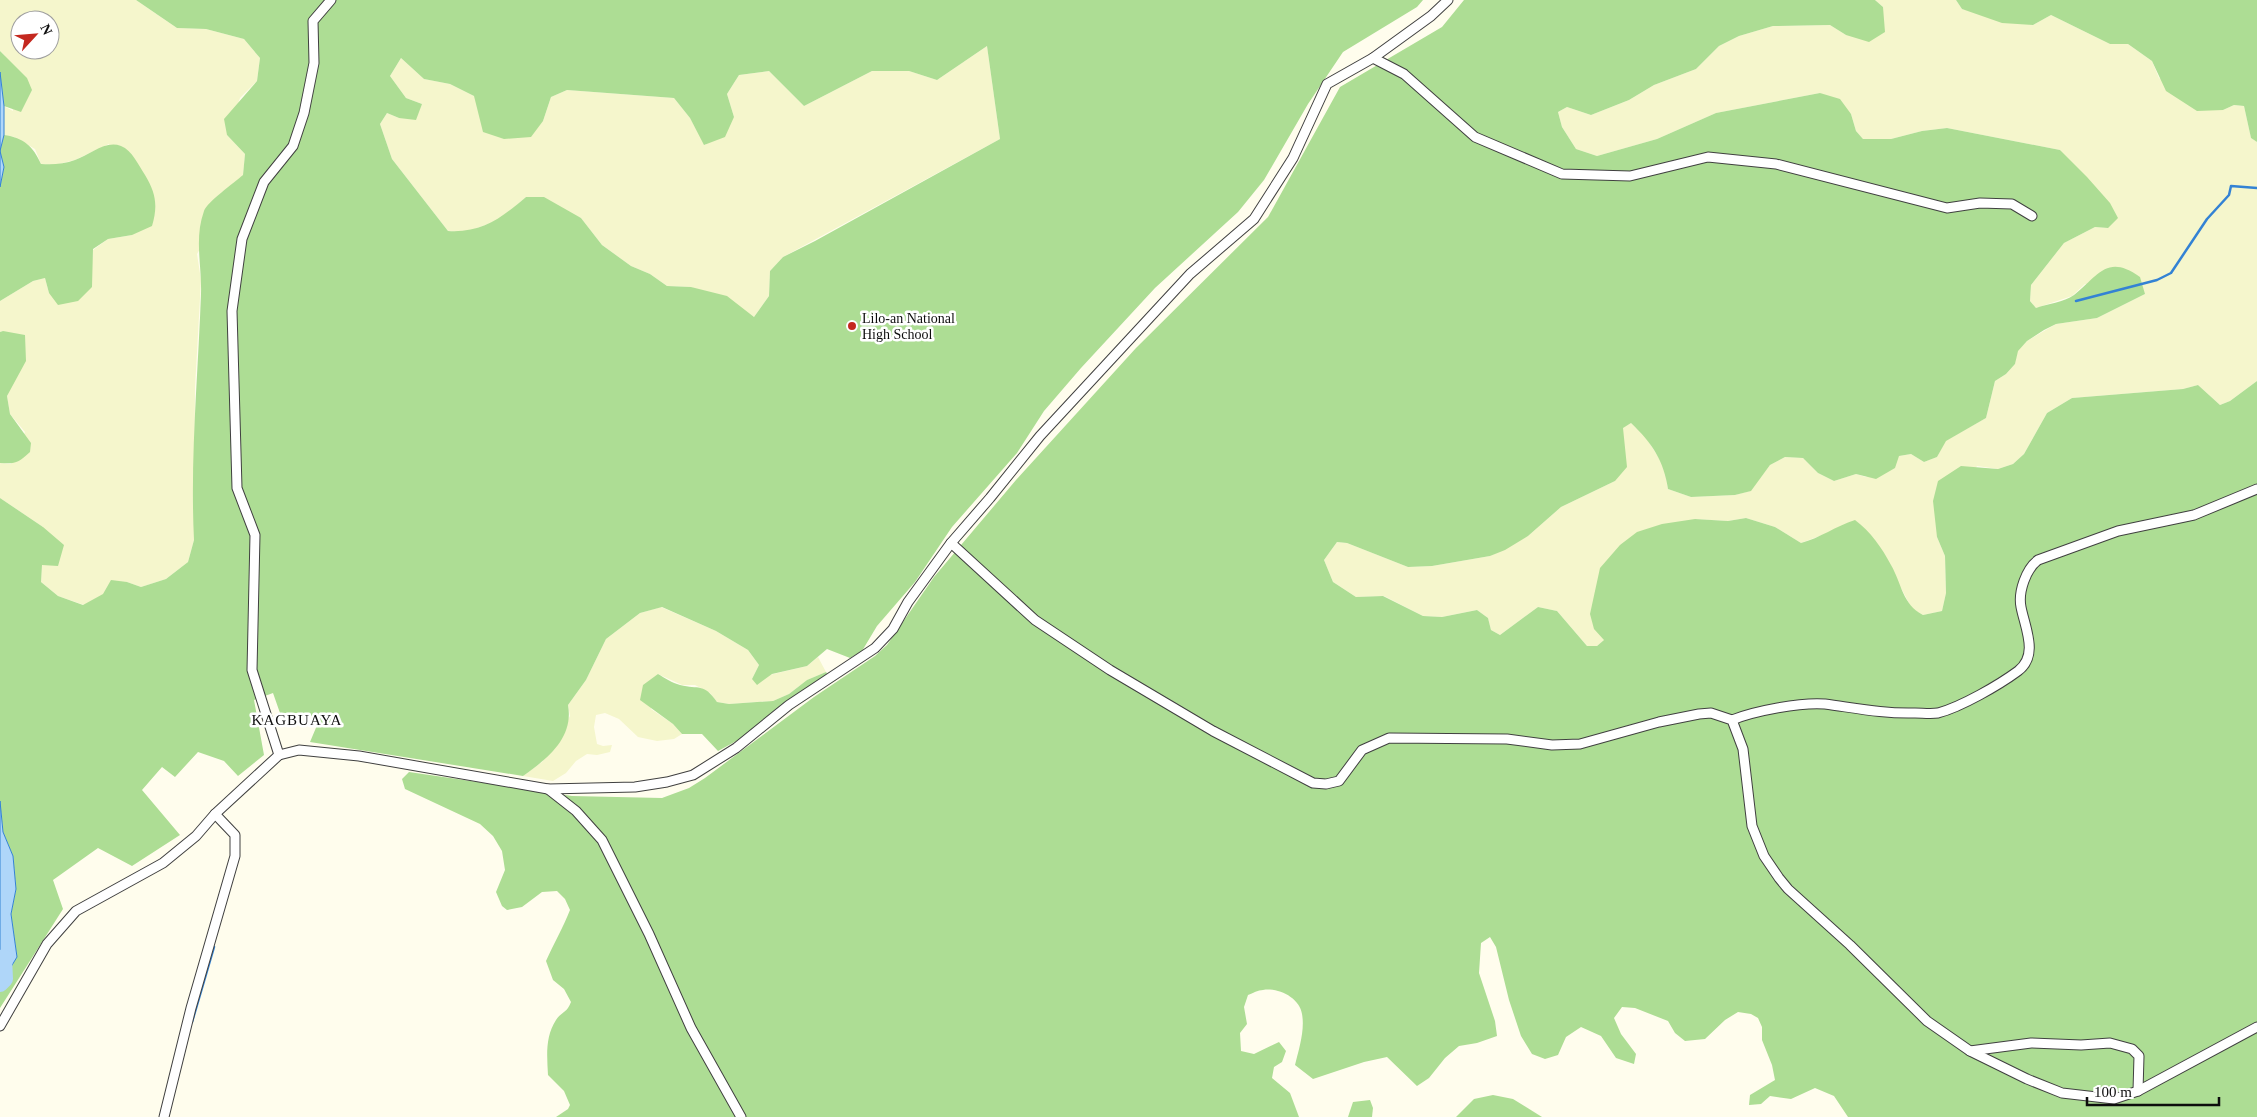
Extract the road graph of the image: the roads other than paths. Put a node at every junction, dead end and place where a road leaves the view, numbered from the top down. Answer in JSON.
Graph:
{"nodes":[{"id":1,"x":331,"y":0,"type":"edge"},
{"id":2,"x":1448,"y":0,"type":"edge"},
{"id":3,"x":1373,"y":58,"type":"junction"},
{"id":4,"x":2032,"y":216,"type":"dead end"},
{"id":5,"x":2257,"y":489,"type":"edge"},
{"id":6,"x":951,"y":544,"type":"junction"},
{"id":7,"x":1732,"y":720,"type":"junction"},
{"id":8,"x":279,"y":755,"type":"junction"},
{"id":9,"x":548,"y":788,"type":"junction"},
{"id":10,"x":215,"y":814,"type":"junction"},
{"id":11,"x":0,"y":1026,"type":"edge"},
{"id":12,"x":2257,"y":1027,"type":"edge"},
{"id":13,"x":1970,"y":1051,"type":"junction"},
{"id":14,"x":2138,"y":1091,"type":"junction"},
{"id":15,"x":164,"y":1117,"type":"edge"},
{"id":16,"x":741,"y":1117,"type":"edge"}],
"edges":[{"from":1,"to":8,"type":"street"},
{"from":2,"to":3,"type":"street"},
{"from":3,"to":4,"type":"street"},
{"from":3,"to":6,"type":"street"},
{"from":5,"to":7,"type":"street"},
{"from":6,"to":7,"type":"street"},
{"from":6,"to":9,"type":"street"},
{"from":7,"to":13,"type":"street"},
{"from":8,"to":9,"type":"street"},
{"from":8,"to":10,"type":"street"},
{"from":9,"to":16,"type":"street"},
{"from":10,"to":11,"type":"street"},
{"from":10,"to":15,"type":"street"},
{"from":12,"to":14,"type":"street"},
{"from":13,"to":14,"type":"street"},
{"from":13,"to":14,"type":"street"}]}
